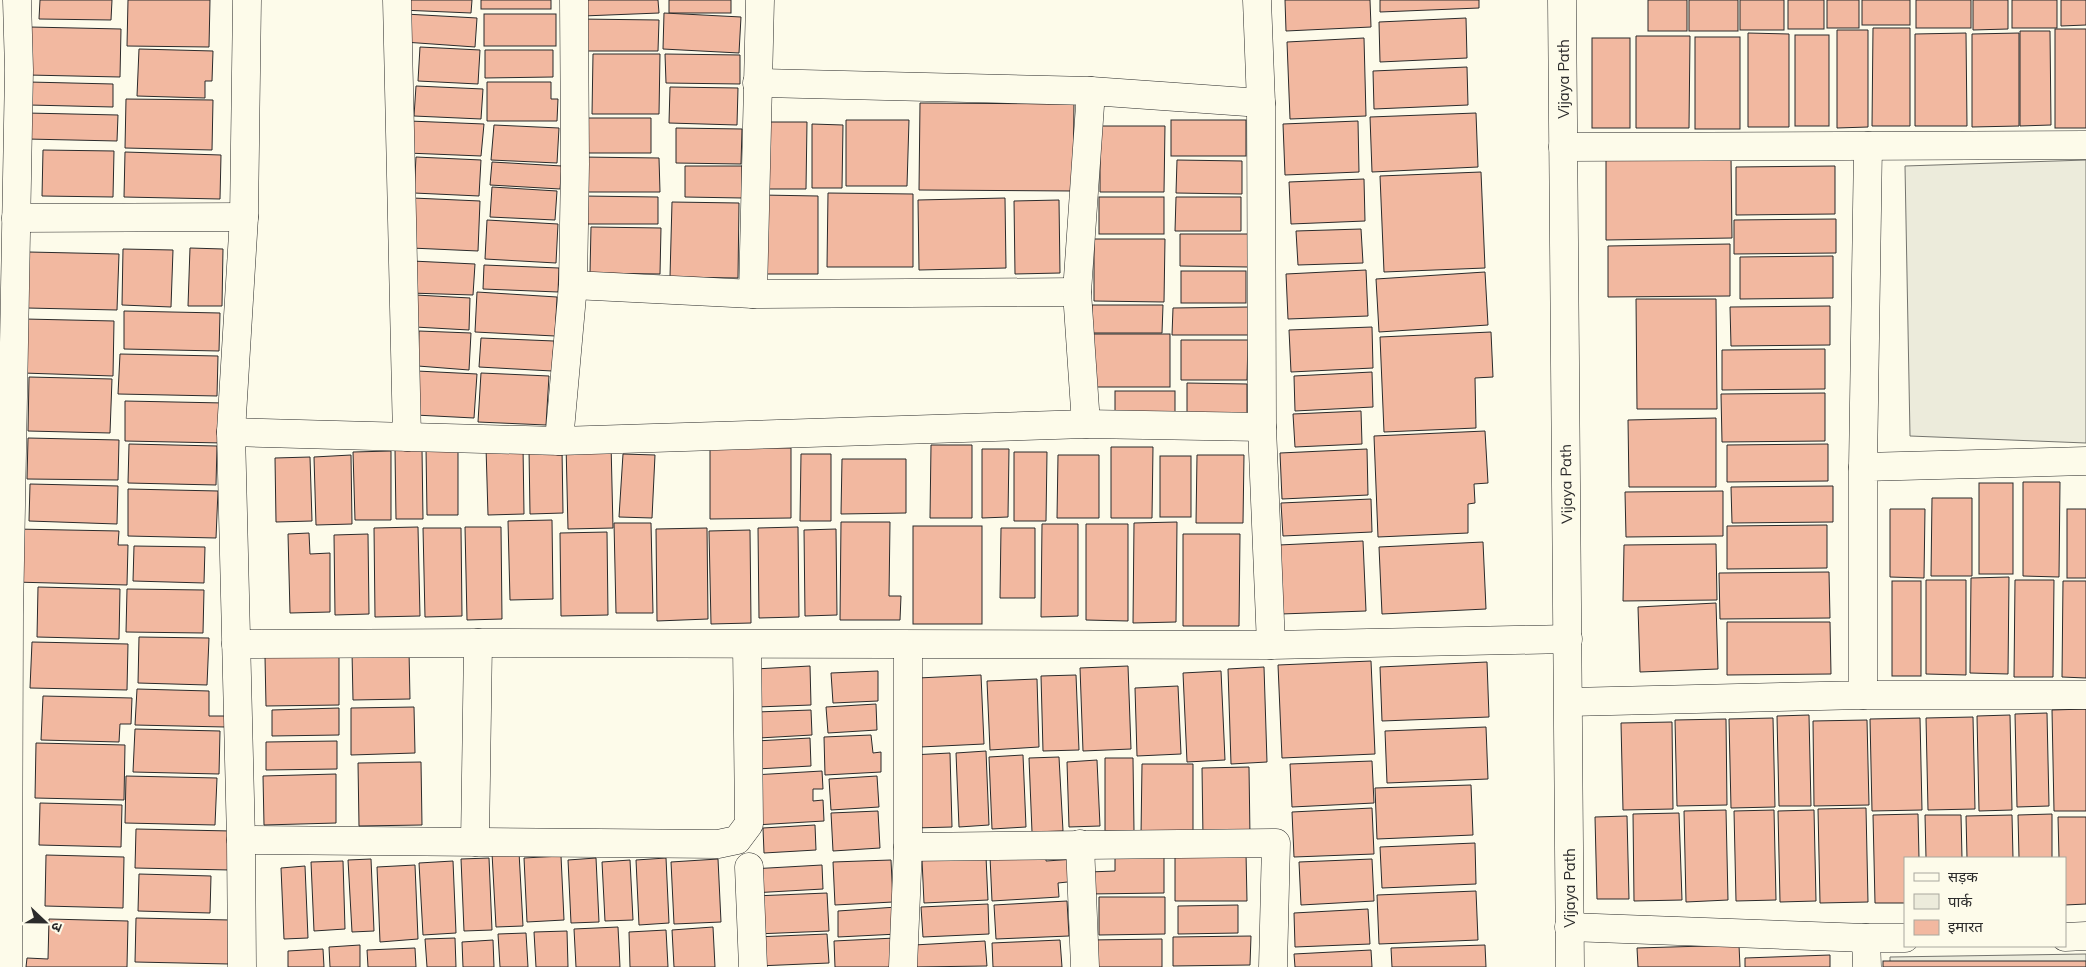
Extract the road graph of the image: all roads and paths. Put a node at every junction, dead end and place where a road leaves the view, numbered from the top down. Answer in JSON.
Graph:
{"nodes":[{"id":1,"x":17,"y":0,"type":"edge"},
{"id":2,"x":247,"y":0,"type":"edge"},
{"id":3,"x":397,"y":0,"type":"edge"},
{"id":4,"x":574,"y":0,"type":"edge"},
{"id":5,"x":760,"y":0,"type":"edge"},
{"id":6,"x":1258,"y":0,"type":"edge"},
{"id":7,"x":1562,"y":0,"type":"edge"},
{"id":8,"x":10,"y":70,"type":"edge"},
{"id":9,"x":757,"y":83,"type":"junction"},
{"id":10,"x":1091,"y":91,"type":"junction"},
{"id":11,"x":1261,"y":103,"type":"junction"},
{"id":12,"x":2086,"y":144,"type":"edge"},
{"id":13,"x":1868,"y":146,"type":"junction"},
{"id":14,"x":1563,"y":147,"type":"junction"},
{"id":15,"x":244,"y":217,"type":"junction"},
{"id":16,"x":16,"y":218,"type":"junction"},
{"id":17,"x":573,"y":285,"type":"junction"},
{"id":18,"x":1077,"y":292,"type":"junction"},
{"id":19,"x":754,"y":294,"type":"junction"},
{"id":20,"x":1086,"y":424,"type":"junction"},
{"id":21,"x":1262,"y":427,"type":"junction"},
{"id":22,"x":231,"y":432,"type":"junction"},
{"id":23,"x":407,"y":437,"type":"junction"},
{"id":24,"x":559,"y":441,"type":"junction"},
{"id":25,"x":2086,"y":461,"type":"edge"},
{"id":26,"x":1863,"y":467,"type":"junction"},
{"id":27,"x":1568,"y":639,"type":"junction"},
{"id":28,"x":478,"y":643,"type":"junction"},
{"id":29,"x":236,"y":644,"type":"junction"},
{"id":30,"x":747,"y":645,"type":"junction"},
{"id":31,"x":908,"y":645,"type":"junction"},
{"id":32,"x":1271,"y":645,"type":"junction"},
{"id":33,"x":1862,"y":695,"type":"junction"},
{"id":34,"x":2086,"y":695,"type":"edge"},
{"id":35,"x":1569,"y":702,"type":"junction"},
{"id":36,"x":241,"y":840,"type":"junction"},
{"id":37,"x":475,"y":842,"type":"junction"},
{"id":38,"x":1080,"y":844,"type":"junction"},
{"id":39,"x":908,"y":847,"type":"junction"},
{"id":40,"x":749,"y":867,"type":"dead end"},
{"id":41,"x":1569,"y":927,"type":"junction"},
{"id":42,"x":2066,"y":936,"type":"edge"},
{"id":43,"x":2086,"y":936,"type":"edge"},
{"id":44,"x":1866,"y":938,"type":"junction"},
{"id":45,"x":1904,"y":938,"type":"edge"},
{"id":46,"x":8,"y":967,"type":"edge"},
{"id":47,"x":242,"y":967,"type":"edge"},
{"id":48,"x":753,"y":967,"type":"edge"},
{"id":49,"x":903,"y":967,"type":"edge"},
{"id":50,"x":1085,"y":967,"type":"edge"},
{"id":51,"x":1273,"y":967,"type":"edge"},
{"id":52,"x":1570,"y":967,"type":"edge"},
{"id":53,"x":1867,"y":967,"type":"edge"}],
"edges":[{"from":1,"to":8,"type":"street"},
{"from":2,"to":15,"type":"street"},
{"from":3,"to":23,"type":"street"},
{"from":4,"to":17,"type":"street"},
{"from":5,"to":9,"type":"street"},
{"from":6,"to":11,"type":"street"},
{"from":7,"to":14,"type":"street","name":"Vijaya Path"},
{"from":8,"to":16,"type":"street"},
{"from":9,"to":10,"type":"street"},
{"from":9,"to":19,"type":"street"},
{"from":10,"to":11,"type":"street"},
{"from":10,"to":18,"type":"street"},
{"from":11,"to":21,"type":"street"},
{"from":12,"to":13,"type":"street"},
{"from":13,"to":14,"type":"street"},
{"from":13,"to":26,"type":"street"},
{"from":14,"to":27,"type":"street","name":"Vijaya Path"},
{"from":15,"to":16,"type":"street"},
{"from":15,"to":22,"type":"street"},
{"from":16,"to":46,"type":"street"},
{"from":17,"to":19,"type":"street"},
{"from":17,"to":24,"type":"street"},
{"from":18,"to":19,"type":"street"},
{"from":18,"to":20,"type":"street"},
{"from":20,"to":21,"type":"street"},
{"from":20,"to":24,"type":"street"},
{"from":21,"to":32,"type":"street"},
{"from":22,"to":23,"type":"street"},
{"from":22,"to":29,"type":"street"},
{"from":23,"to":24,"type":"street"},
{"from":25,"to":26,"type":"street"},
{"from":26,"to":33,"type":"street"},
{"from":27,"to":32,"type":"street"},
{"from":27,"to":35,"type":"street","name":"Vijaya Path"},
{"from":28,"to":29,"type":"street"},
{"from":28,"to":30,"type":"street"},
{"from":28,"to":37,"type":"street"},
{"from":29,"to":36,"type":"street"},
{"from":30,"to":31,"type":"street"},
{"from":30,"to":37,"type":"street"},
{"from":31,"to":32,"type":"street"},
{"from":31,"to":39,"type":"street"},
{"from":33,"to":34,"type":"street"},
{"from":33,"to":35,"type":"street"},
{"from":35,"to":41,"type":"street","name":"Vijaya Path"},
{"from":36,"to":37,"type":"street"},
{"from":36,"to":47,"type":"street"},
{"from":38,"to":39,"type":"street"},
{"from":38,"to":50,"type":"street"},
{"from":38,"to":51,"type":"street"},
{"from":39,"to":49,"type":"street"},
{"from":40,"to":48,"type":"street"},
{"from":41,"to":44,"type":"street"},
{"from":41,"to":52,"type":"street","name":"Vijaya Path"},
{"from":42,"to":43,"type":"street"},
{"from":44,"to":45,"type":"street"},
{"from":44,"to":53,"type":"street"}]}
